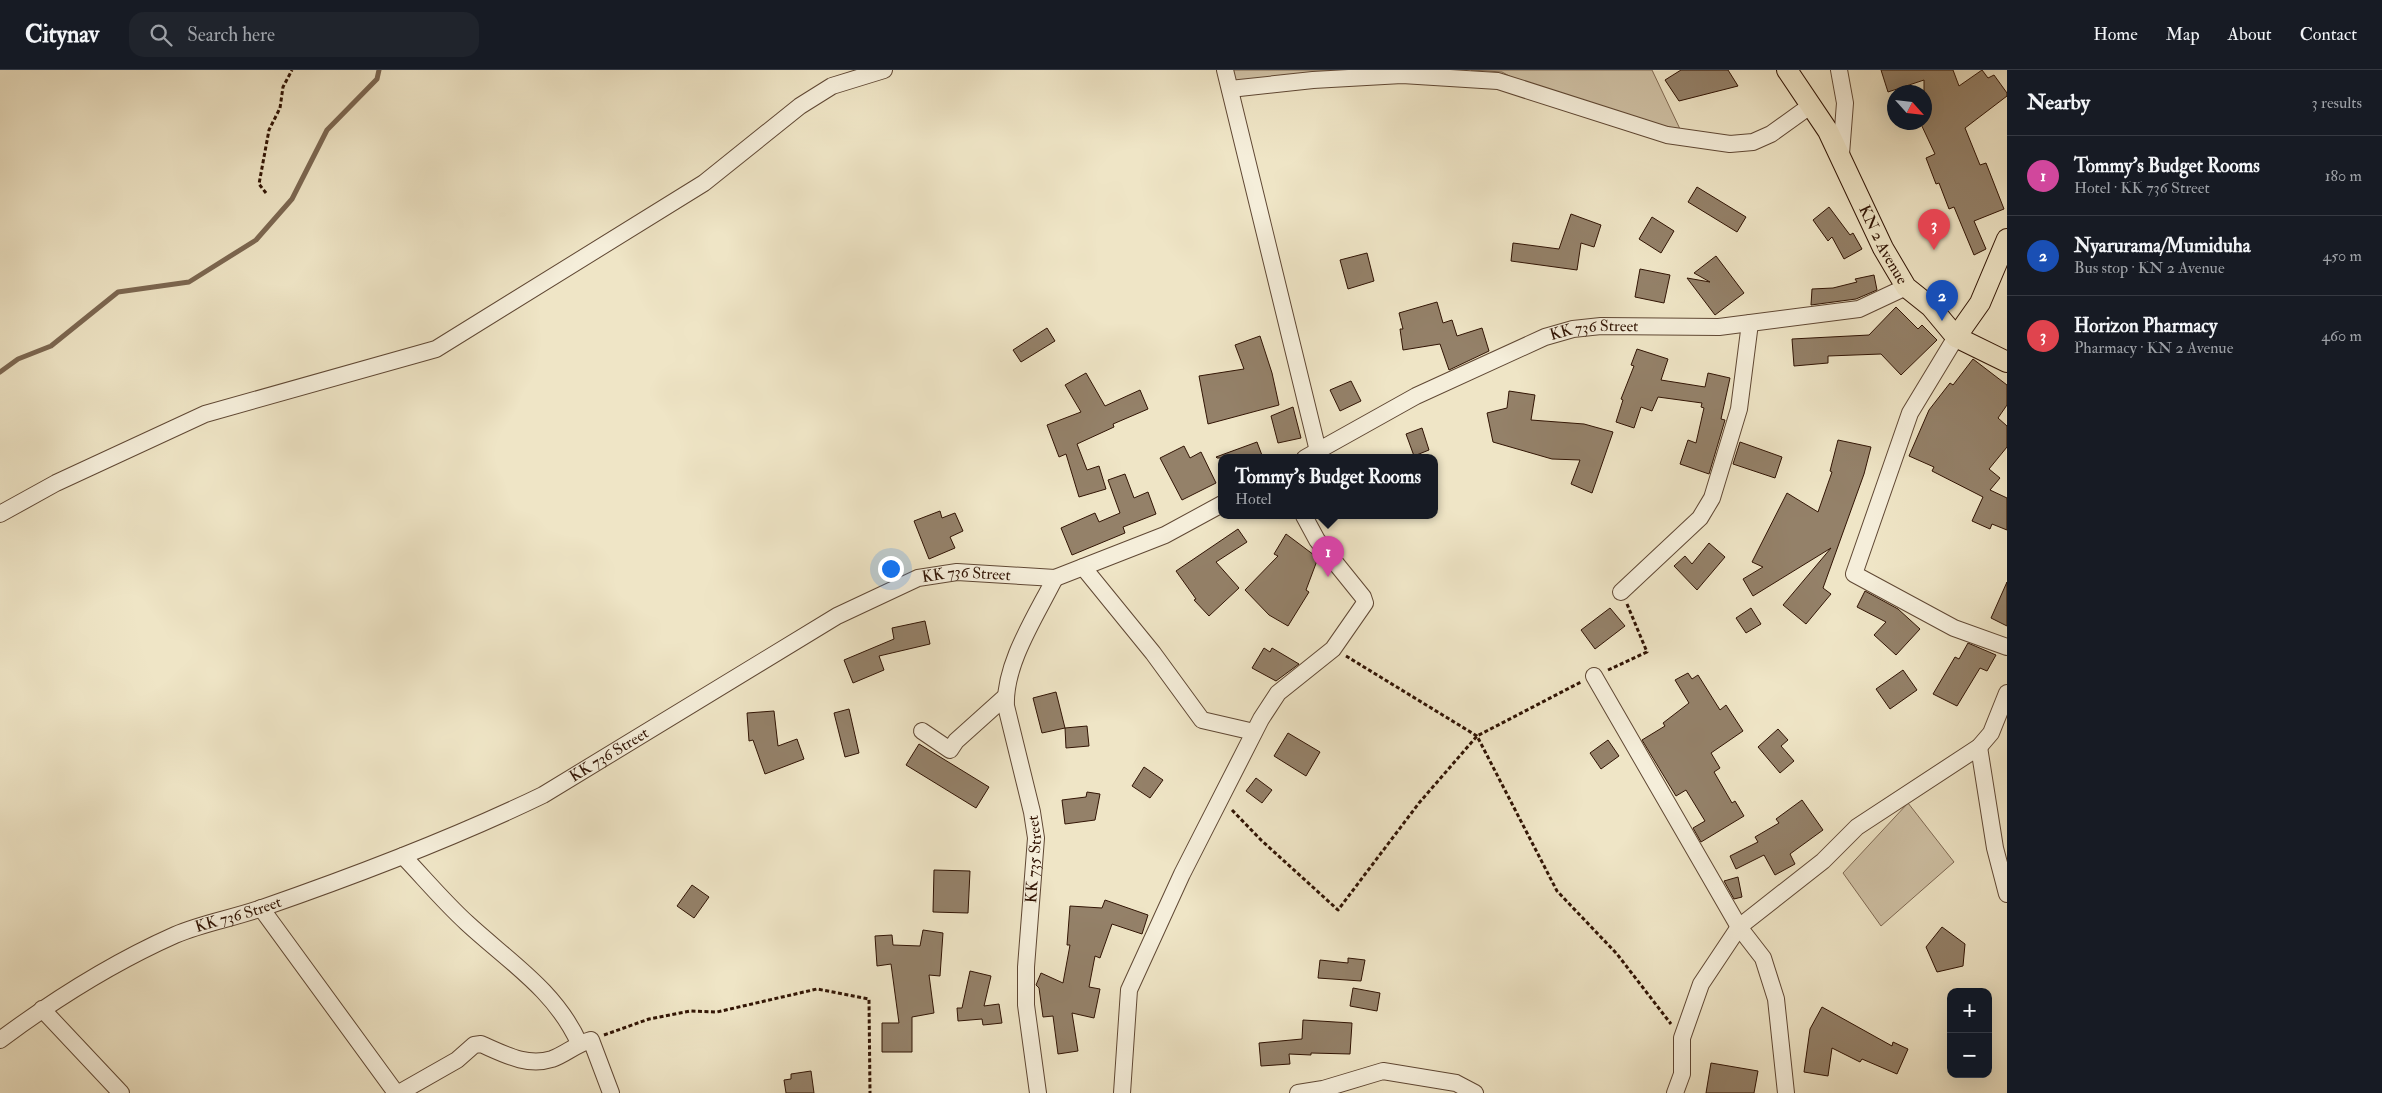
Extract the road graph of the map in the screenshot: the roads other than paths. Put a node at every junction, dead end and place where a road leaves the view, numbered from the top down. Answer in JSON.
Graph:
{"nodes":[{"id":1,"x":884,"y":70,"type":"edge"},
{"id":2,"x":1225,"y":70,"type":"edge"},
{"id":3,"x":1787,"y":70,"type":"edge"},
{"id":4,"x":1839,"y":70,"type":"edge"},
{"id":5,"x":1230,"y":90,"type":"junction"},
{"id":6,"x":1810,"y":106,"type":"junction"},
{"id":7,"x":1840,"y":154,"type":"junction"},
{"id":8,"x":2007,"y":239,"type":"edge"},
{"id":9,"x":1906,"y":287,"type":"junction"},
{"id":10,"x":1750,"y":323,"type":"junction"},
{"id":11,"x":1956,"y":337,"type":"junction"},
{"id":12,"x":2007,"y":362,"type":"edge"},
{"id":13,"x":1311,"y":454,"type":"edge"},
{"id":14,"x":1218,"y":506,"type":"edge"},
{"id":15,"x":0,"y":514,"type":"edge"},
{"id":16,"x":1306,"y":519,"type":"edge"},
{"id":17,"x":1083,"y":567,"type":"junction"},
{"id":18,"x":1055,"y":578,"type":"junction"},
{"id":19,"x":1621,"y":592,"type":"road end"},
{"id":20,"x":2007,"y":647,"type":"edge"},
{"id":21,"x":1594,"y":676,"type":"road end"},
{"id":22,"x":2007,"y":693,"type":"edge"},
{"id":23,"x":1005,"y":697,"type":"junction"},
{"id":24,"x":922,"y":731,"type":"dead end"},
{"id":25,"x":1254,"y":732,"type":"junction"},
{"id":26,"x":1978,"y":746,"type":"junction"},
{"id":27,"x":403,"y":856,"type":"junction"},
{"id":28,"x":2007,"y":894,"type":"edge"},
{"id":29,"x":261,"y":908,"type":"junction"},
{"id":30,"x":1739,"y":927,"type":"junction"},
{"id":31,"x":42,"y":1009,"type":"junction"},
{"id":32,"x":0,"y":1040,"type":"edge"},
{"id":33,"x":585,"y":1042,"type":"junction"},
{"id":34,"x":121,"y":1093,"type":"edge"},
{"id":35,"x":397,"y":1093,"type":"edge"},
{"id":36,"x":611,"y":1093,"type":"edge"},
{"id":37,"x":1038,"y":1093,"type":"edge"},
{"id":38,"x":1122,"y":1093,"type":"edge"},
{"id":39,"x":1298,"y":1093,"type":"edge"},
{"id":40,"x":1476,"y":1093,"type":"edge"},
{"id":41,"x":1675,"y":1093,"type":"edge"},
{"id":42,"x":1786,"y":1093,"type":"edge"}],
"edges":[{"from":1,"to":15,"type":"street"},
{"from":2,"to":5,"type":"street"},
{"from":3,"to":6,"type":"main road","name":"KN 2 Avenue"},
{"from":4,"to":7,"type":"street"},
{"from":5,"to":6,"type":"street"},
{"from":5,"to":13,"type":"street"},
{"from":6,"to":7,"type":"main road","name":"KN 2 Avenue"},
{"from":7,"to":9,"type":"main road","name":"KN 2 Avenue"},
{"from":8,"to":11,"type":"main road"},
{"from":9,"to":10,"type":"street","name":"KK 736 Street"},
{"from":9,"to":11,"type":"main road","name":"KN 2 Avenue"},
{"from":10,"to":13,"type":"street","name":"KK 736 Street"},
{"from":10,"to":19,"type":"street"},
{"from":11,"to":12,"type":"main road"},
{"from":11,"to":20,"type":"street"},
{"from":14,"to":17,"type":"street","name":"KK 736 Street"},
{"from":16,"to":25,"type":"street"},
{"from":17,"to":18,"type":"street","name":"KK 736 Street"},
{"from":17,"to":25,"type":"street"},
{"from":18,"to":23,"type":"street","name":"KK 735 Street"},
{"from":18,"to":27,"type":"street","name":"KK 736 Street"},
{"from":21,"to":30,"type":"street"},
{"from":22,"to":26,"type":"street"},
{"from":23,"to":24,"type":"street"},
{"from":23,"to":37,"type":"street","name":"KK 735 Street"},
{"from":25,"to":38,"type":"street"},
{"from":26,"to":28,"type":"street"},
{"from":26,"to":30,"type":"street"},
{"from":27,"to":29,"type":"street","name":"KK 736 Street"},
{"from":27,"to":33,"type":"street"},
{"from":29,"to":31,"type":"street","name":"KK 736 Street"},
{"from":29,"to":35,"type":"street"},
{"from":30,"to":41,"type":"street"},
{"from":30,"to":42,"type":"street"},
{"from":31,"to":32,"type":"street","name":"KK 736 Street"},
{"from":31,"to":34,"type":"street"},
{"from":33,"to":35,"type":"street"},
{"from":33,"to":36,"type":"street"},
{"from":39,"to":40,"type":"street"}]}
